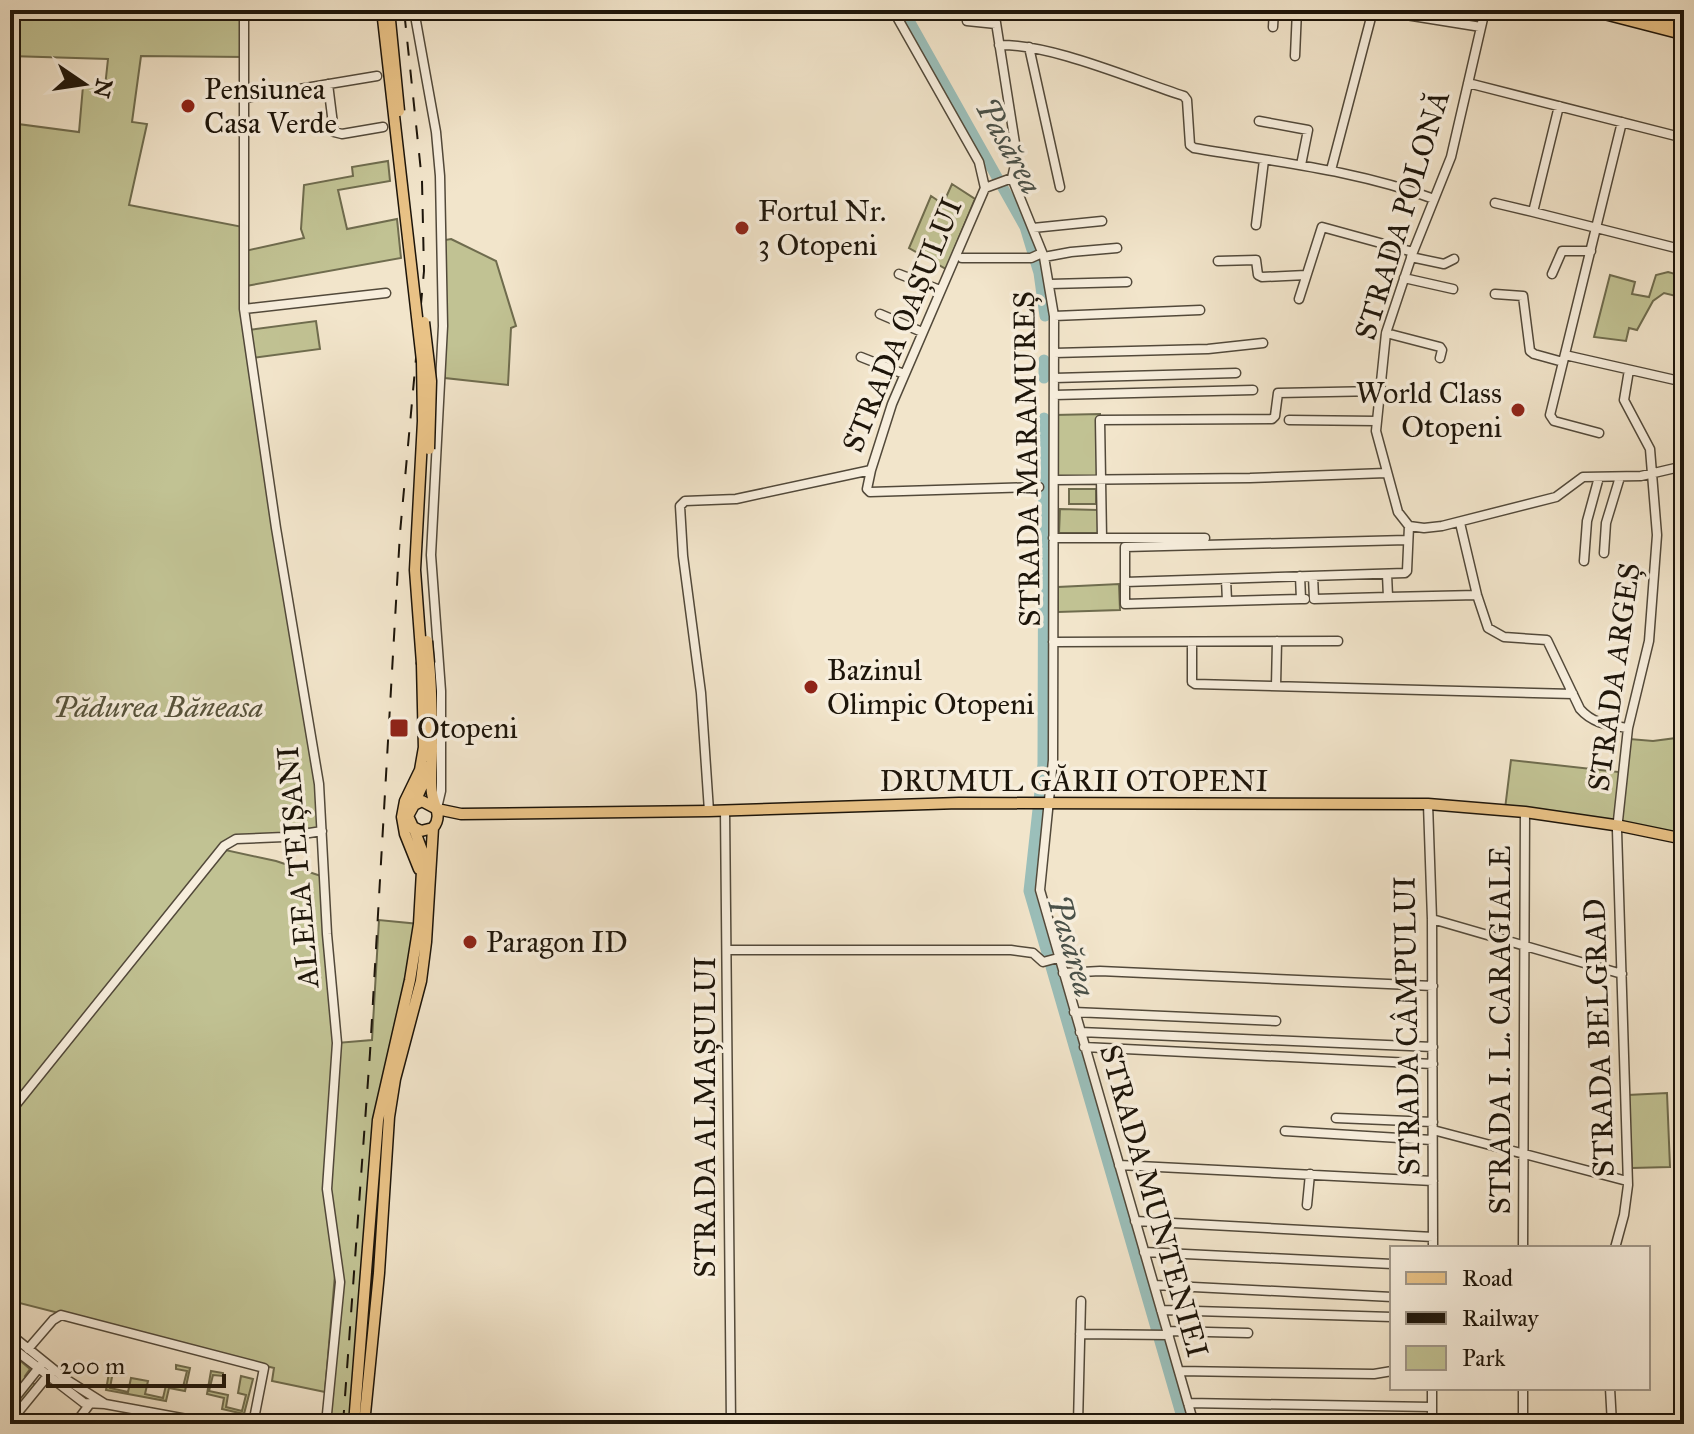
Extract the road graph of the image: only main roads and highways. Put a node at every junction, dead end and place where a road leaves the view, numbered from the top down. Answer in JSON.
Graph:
{"nodes":[{"id":1,"x":382,"y":10,"type":"edge"},
{"id":2,"x":389,"y":10,"type":"edge"},
{"id":3,"x":1591,"y":10,"type":"edge"},
{"id":4,"x":1632,"y":10,"type":"edge"},
{"id":5,"x":1663,"y":14,"type":"edge"},
{"id":6,"x":1684,"y":23,"type":"edge"},
{"id":7,"x":1684,"y":34,"type":"edge"},
{"id":8,"x":426,"y":664,"type":"junction"},
{"id":9,"x":424,"y":747,"type":"junction"},
{"id":10,"x":414,"y":805,"type":"junction"},
{"id":11,"x":437,"y":809,"type":"junction"},
{"id":12,"x":461,"y":814,"type":"junction"},
{"id":13,"x":434,"y":826,"type":"junction"},
{"id":14,"x":413,"y":827,"type":"junction"},
{"id":15,"x":1684,"y":839,"type":"edge"},
{"id":16,"x":420,"y":900,"type":"junction"},
{"id":17,"x":354,"y":1424,"type":"edge"},
{"id":18,"x":364,"y":1424,"type":"edge"}],
"edges":[{"from":1,"to":8,"type":"main road","bridge":true},
{"from":2,"to":8,"type":"main road","bridge":true},
{"from":3,"to":7,"type":"highway"},
{"from":4,"to":5,"type":"highway"},
{"from":5,"to":6,"type":"highway"},
{"from":8,"to":9,"type":"main road"},
{"from":8,"to":11,"type":"main road"},
{"from":9,"to":10,"type":"main road"},
{"from":9,"to":16,"type":"main road"},
{"from":10,"to":11,"type":"main road"},
{"from":10,"to":14,"type":"main road"},
{"from":11,"to":12,"type":"main road","name":"DRUMUL GĂRII OTOPENI"},
{"from":11,"to":13,"type":"main road"},
{"from":12,"to":13,"type":"main road","name":"DRUMUL GĂRII OTOPENI"},
{"from":12,"to":15,"type":"main road","name":"DRUMUL GĂRII OTOPENI"},
{"from":13,"to":14,"type":"main road"},
{"from":13,"to":18,"type":"main road"},
{"from":14,"to":16,"type":"main road"},
{"from":16,"to":17,"type":"main road"}]}
